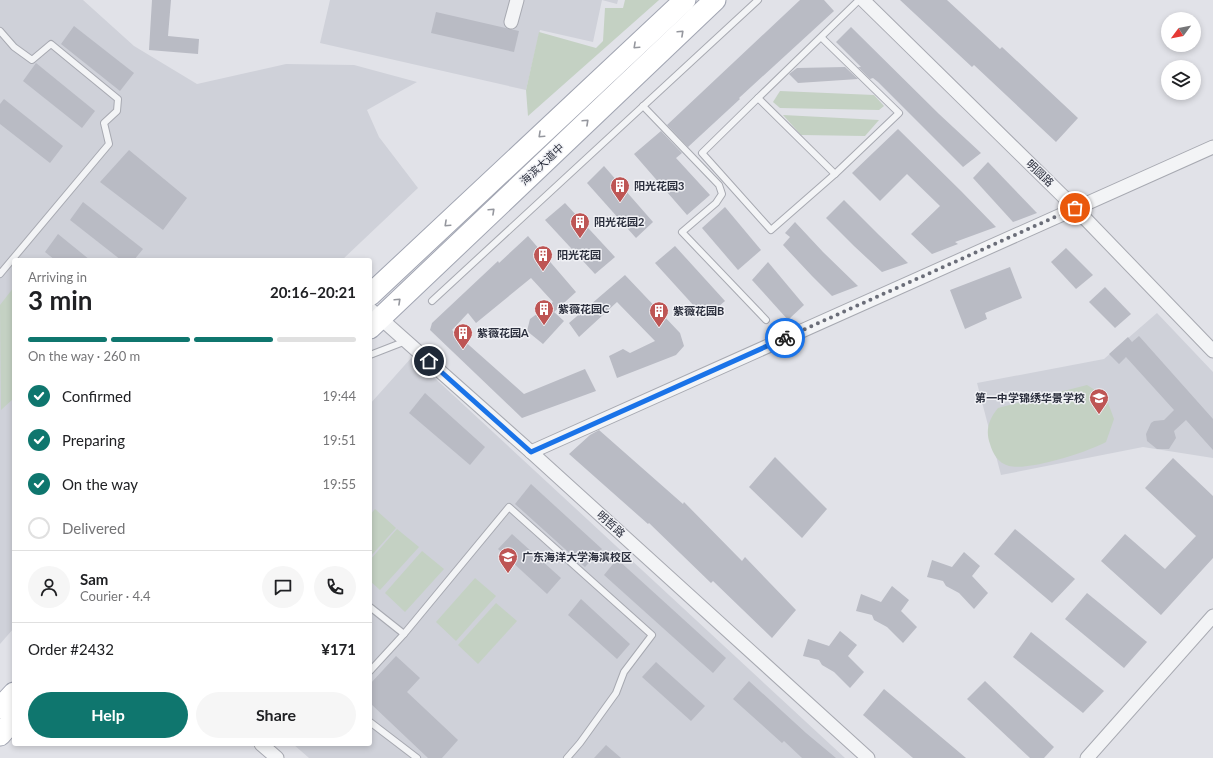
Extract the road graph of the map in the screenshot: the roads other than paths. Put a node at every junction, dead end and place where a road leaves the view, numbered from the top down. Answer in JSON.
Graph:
{"nodes":[{"id":1,"x":517,"y":0,"type":"edge"},
{"id":2,"x":685,"y":0,"type":"edge"},
{"id":3,"x":715,"y":0,"type":"edge"},
{"id":4,"x":758,"y":0,"type":"edge"},
{"id":5,"x":859,"y":0,"type":"edge"},
{"id":6,"x":863,"y":0,"type":"edge"},
{"id":7,"x":511,"y":22,"type":"dead end"},
{"id":8,"x":0,"y":30,"type":"edge"},
{"id":9,"x":821,"y":37,"type":"junction"},
{"id":10,"x":758,"y":98,"type":"junction"},
{"id":11,"x":643,"y":106,"type":"junction"},
{"id":12,"x":1213,"y":147,"type":"edge"},
{"id":13,"x":835,"y":174,"type":"junction"},
{"id":14,"x":1075,"y":208,"type":"junction"},
{"id":15,"x":13,"y":258,"type":"edge"},
{"id":16,"x":12,"y":260,"type":"edge"},
{"id":17,"x":0,"y":274,"type":"edge"},
{"id":18,"x":372,"y":293,"type":"edge"},
{"id":19,"x":432,"y":301,"type":"dead end"},
{"id":20,"x":373,"y":318,"type":"edge"},
{"id":21,"x":766,"y":320,"type":"dead end"},
{"id":22,"x":406,"y":340,"type":"junction"},
{"id":23,"x":1213,"y":351,"type":"edge"},
{"id":24,"x":372,"y":354,"type":"edge"},
{"id":25,"x":531,"y":452,"type":"junction"},
{"id":26,"x":372,"y":609,"type":"edge"},
{"id":27,"x":1213,"y":616,"type":"edge"},
{"id":28,"x":404,"y":634,"type":"junction"},
{"id":29,"x":372,"y":669,"type":"edge"},
{"id":30,"x":12,"y":695,"type":"edge"},
{"id":31,"x":0,"y":708,"type":"edge"},
{"id":32,"x":12,"y":721,"type":"edge"},
{"id":33,"x":372,"y":724,"type":"edge"},
{"id":34,"x":0,"y":735,"type":"edge"},
{"id":35,"x":263,"y":746,"type":"edge"},
{"id":36,"x":277,"y":758,"type":"edge"},
{"id":37,"x":417,"y":758,"type":"edge"},
{"id":38,"x":567,"y":758,"type":"edge"},
{"id":39,"x":868,"y":758,"type":"edge"},
{"id":40,"x":1087,"y":758,"type":"edge"}],
"edges":[{"from":1,"to":7,"type":"street"},
{"from":2,"to":18,"type":"main road","name":"海滨大道中","one_way":true},
{"from":20,"to":3,"type":"main road","name":"海滨大道中","one_way":true},
{"from":4,"to":11,"type":"lane"},
{"from":5,"to":9,"type":"lane"},
{"from":6,"to":14,"type":"street","name":"明圆路"},
{"from":8,"to":15,"type":"lane"},
{"from":9,"to":10,"type":"lane"},
{"from":9,"to":13,"type":"lane"},
{"from":10,"to":13,"type":"lane"},
{"from":10,"to":13,"type":"lane"},
{"from":11,"to":19,"type":"lane"},
{"from":11,"to":21,"type":"lane"},
{"from":12,"to":14,"type":"street"},
{"from":14,"to":23,"type":"street","name":"明圆路"},
{"from":14,"to":25,"type":"street"},
{"from":16,"to":17,"type":"lane"},
{"from":20,"to":22,"type":"street","name":"明哲路"},
{"from":22,"to":24,"type":"lane"},
{"from":22,"to":25,"type":"street","name":"明哲路"},
{"from":25,"to":39,"type":"street","name":"明哲路"},
{"from":26,"to":28,"type":"lane"},
{"from":27,"to":40,"type":"street"},
{"from":28,"to":29,"type":"lane"},
{"from":28,"to":38,"type":"lane"},
{"from":30,"to":31,"type":"main road"},
{"from":32,"to":34,"type":"main road"},
{"from":33,"to":37,"type":"lane"},
{"from":35,"to":36,"type":"street"}]}
